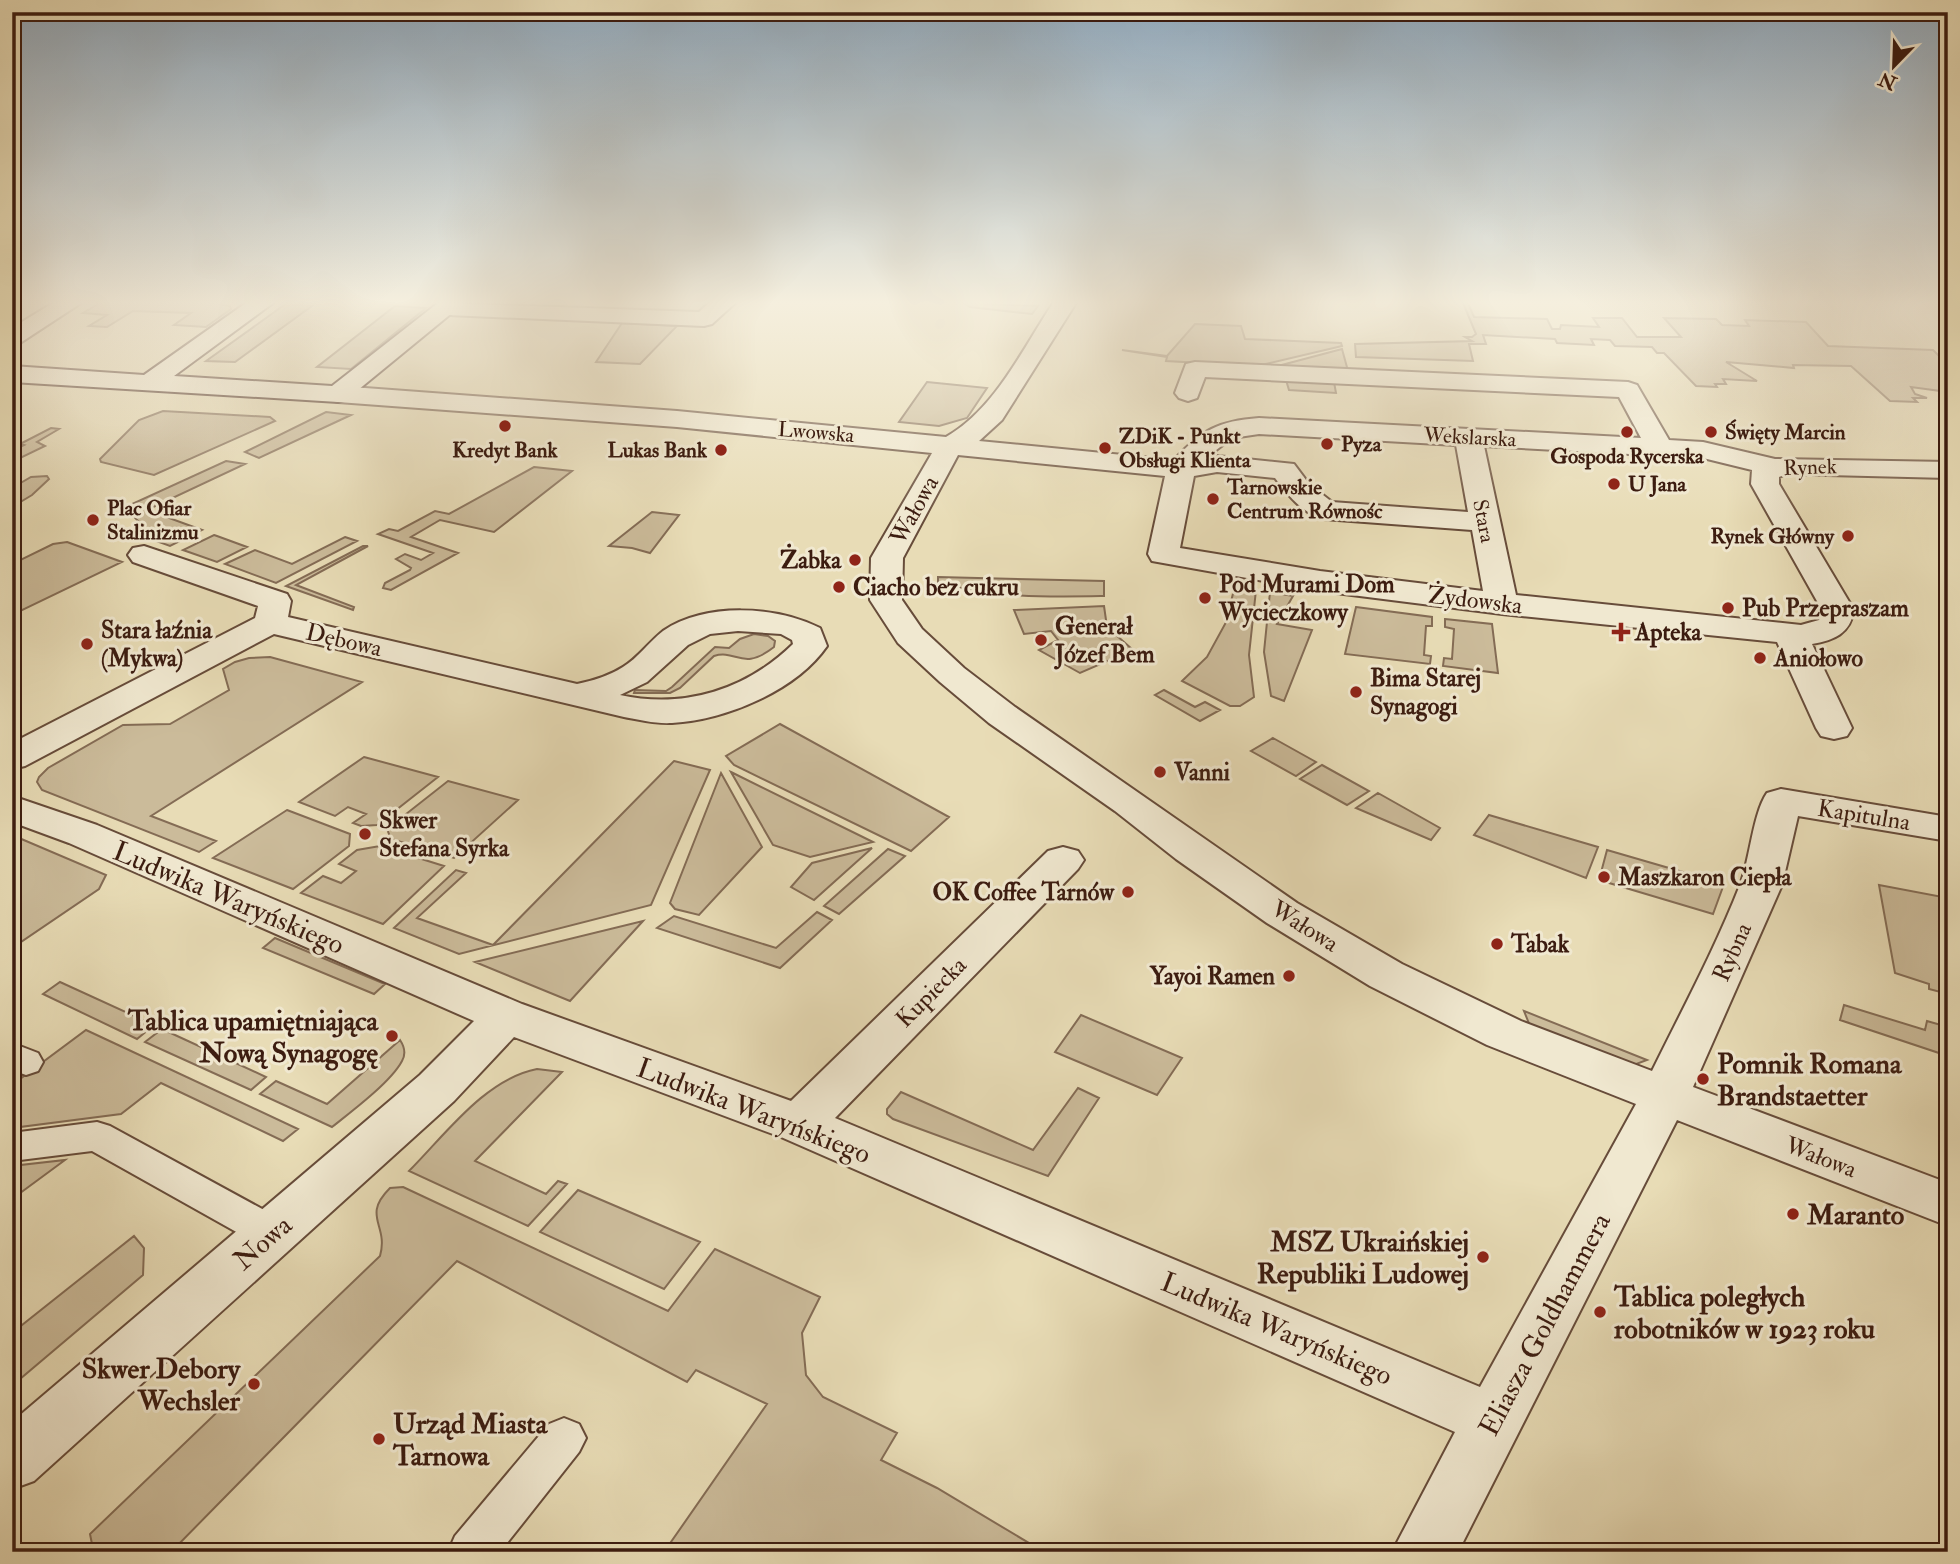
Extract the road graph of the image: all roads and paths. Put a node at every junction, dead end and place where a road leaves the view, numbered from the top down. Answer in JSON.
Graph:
{"nodes":[{"id":1,"x":46,"y":376,"type":"edge"},
{"id":2,"x":159,"y":376,"type":"edge"},
{"id":3,"x":361,"y":376,"type":"edge"},
{"id":4,"x":1018,"y":376,"type":"edge"},
{"id":5,"x":1193,"y":376,"type":"edge"},
{"id":6,"x":1339,"y":376,"type":"edge"},
{"id":7,"x":150,"y":382,"type":"junction"},
{"id":8,"x":1188,"y":393,"type":"dead end"},
{"id":9,"x":338,"y":394,"type":"junction"},
{"id":10,"x":1468,"y":437,"type":"junction"},
{"id":11,"x":949,"y":447,"type":"junction"},
{"id":12,"x":1660,"y":447,"type":"junction"},
{"id":13,"x":1773,"y":468,"type":"junction"},
{"id":14,"x":1181,"y":469,"type":"junction"},
{"id":15,"x":1948,"y":470,"type":"edge"},
{"id":16,"x":1484,"y":522,"type":"junction"},
{"id":17,"x":144,"y":555,"type":"dead end"},
{"id":18,"x":1502,"y":604,"type":"junction"},
{"id":19,"x":270,"y":623,"type":"junction"},
{"id":20,"x":1832,"y":627,"type":"joint"},
{"id":21,"x":1790,"y":634,"type":"junction"},
{"id":22,"x":576,"y":695,"type":"junction"},
{"id":23,"x":1834,"y":728,"type":"dead end"},
{"id":24,"x":12,"y":758,"type":"edge"},
{"id":25,"x":1781,"y":801,"type":"joint"},
{"id":26,"x":12,"y":808,"type":"edge"},
{"id":27,"x":1948,"y":829,"type":"edge"},
{"id":28,"x":1063,"y":860,"type":"dead end"},
{"id":29,"x":506,"y":1016,"type":"junction"},
{"id":30,"x":1664,"y":1097,"type":"junction"},
{"id":31,"x":799,"y":1124,"type":"junction"},
{"id":32,"x":12,"y":1147,"type":"edge"},
{"id":33,"x":1948,"y":1205,"type":"edge"},
{"id":34,"x":272,"y":1233,"type":"junction"},
{"id":35,"x":1493,"y":1420,"type":"junction"},
{"id":36,"x":564,"y":1438,"type":"dead end"},
{"id":37,"x":12,"y":1461,"type":"edge"},
{"id":38,"x":471,"y":1552,"type":"edge"},
{"id":39,"x":1424,"y":1552,"type":"edge"}],
"edges":[{"from":1,"to":7,"type":"street","name":"Lwowska"},
{"from":2,"to":7,"type":"street"},
{"from":3,"to":9,"type":"street"},
{"from":4,"to":11,"type":"street"},
{"from":5,"to":8,"type":"street"},
{"from":6,"to":12,"type":"street"},
{"from":7,"to":9,"type":"street","name":"Lwowska"},
{"from":9,"to":11,"type":"street","name":"Lwowska"},
{"from":10,"to":12,"type":"street","name":"Wekslarska"},
{"from":10,"to":14,"type":"street","name":"Wekslarska"},
{"from":10,"to":16,"type":"street","name":"Stara"},
{"from":11,"to":14,"type":"street","name":"Lwowska"},
{"from":11,"to":30,"type":"street","name":"Wałowa"},
{"from":12,"to":13,"type":"street","name":"Wekslarska"},
{"from":13,"to":15,"type":"street","name":"Rynek"},
{"from":13,"to":20,"type":"street","name":"Rynek"},
{"from":14,"to":16,"type":"street","name":"Lwowska"},
{"from":14,"to":18,"type":"street","name":"Żydowska"},
{"from":16,"to":18,"type":"street","name":"Stara"},
{"from":17,"to":19,"type":"street"},
{"from":18,"to":21,"type":"street","name":"Żydowska"},
{"from":19,"to":22,"type":"street","name":"Dębowa"},
{"from":19,"to":24,"type":"street"},
{"from":20,"to":21,"type":"street","name":"Żydowska"},
{"from":21,"to":23,"type":"street"},
{"from":22,"to":22,"type":"street","name":"Dębowa"},
{"from":25,"to":27,"type":"street","name":"Kapitulna"},
{"from":25,"to":30,"type":"street","name":"Rybna"},
{"from":26,"to":29,"type":"street","name":"Ludwika Waryńskiego"},
{"from":28,"to":31,"type":"street","name":"Kupiecka"},
{"from":29,"to":31,"type":"street","name":"Ludwika Waryńskiego"},
{"from":29,"to":34,"type":"street","name":"Nowa"},
{"from":30,"to":33,"type":"street","name":"Wałowa"},
{"from":30,"to":35,"type":"street","name":"Eliasza Goldhammera"},
{"from":31,"to":35,"type":"street","name":"Ludwika Waryńskiego"},
{"from":32,"to":34,"type":"lane"},
{"from":34,"to":37,"type":"street","name":"Nowa"},
{"from":35,"to":39,"type":"street","name":"Eliasza Goldhammera"},
{"from":36,"to":38,"type":"lane"}]}
